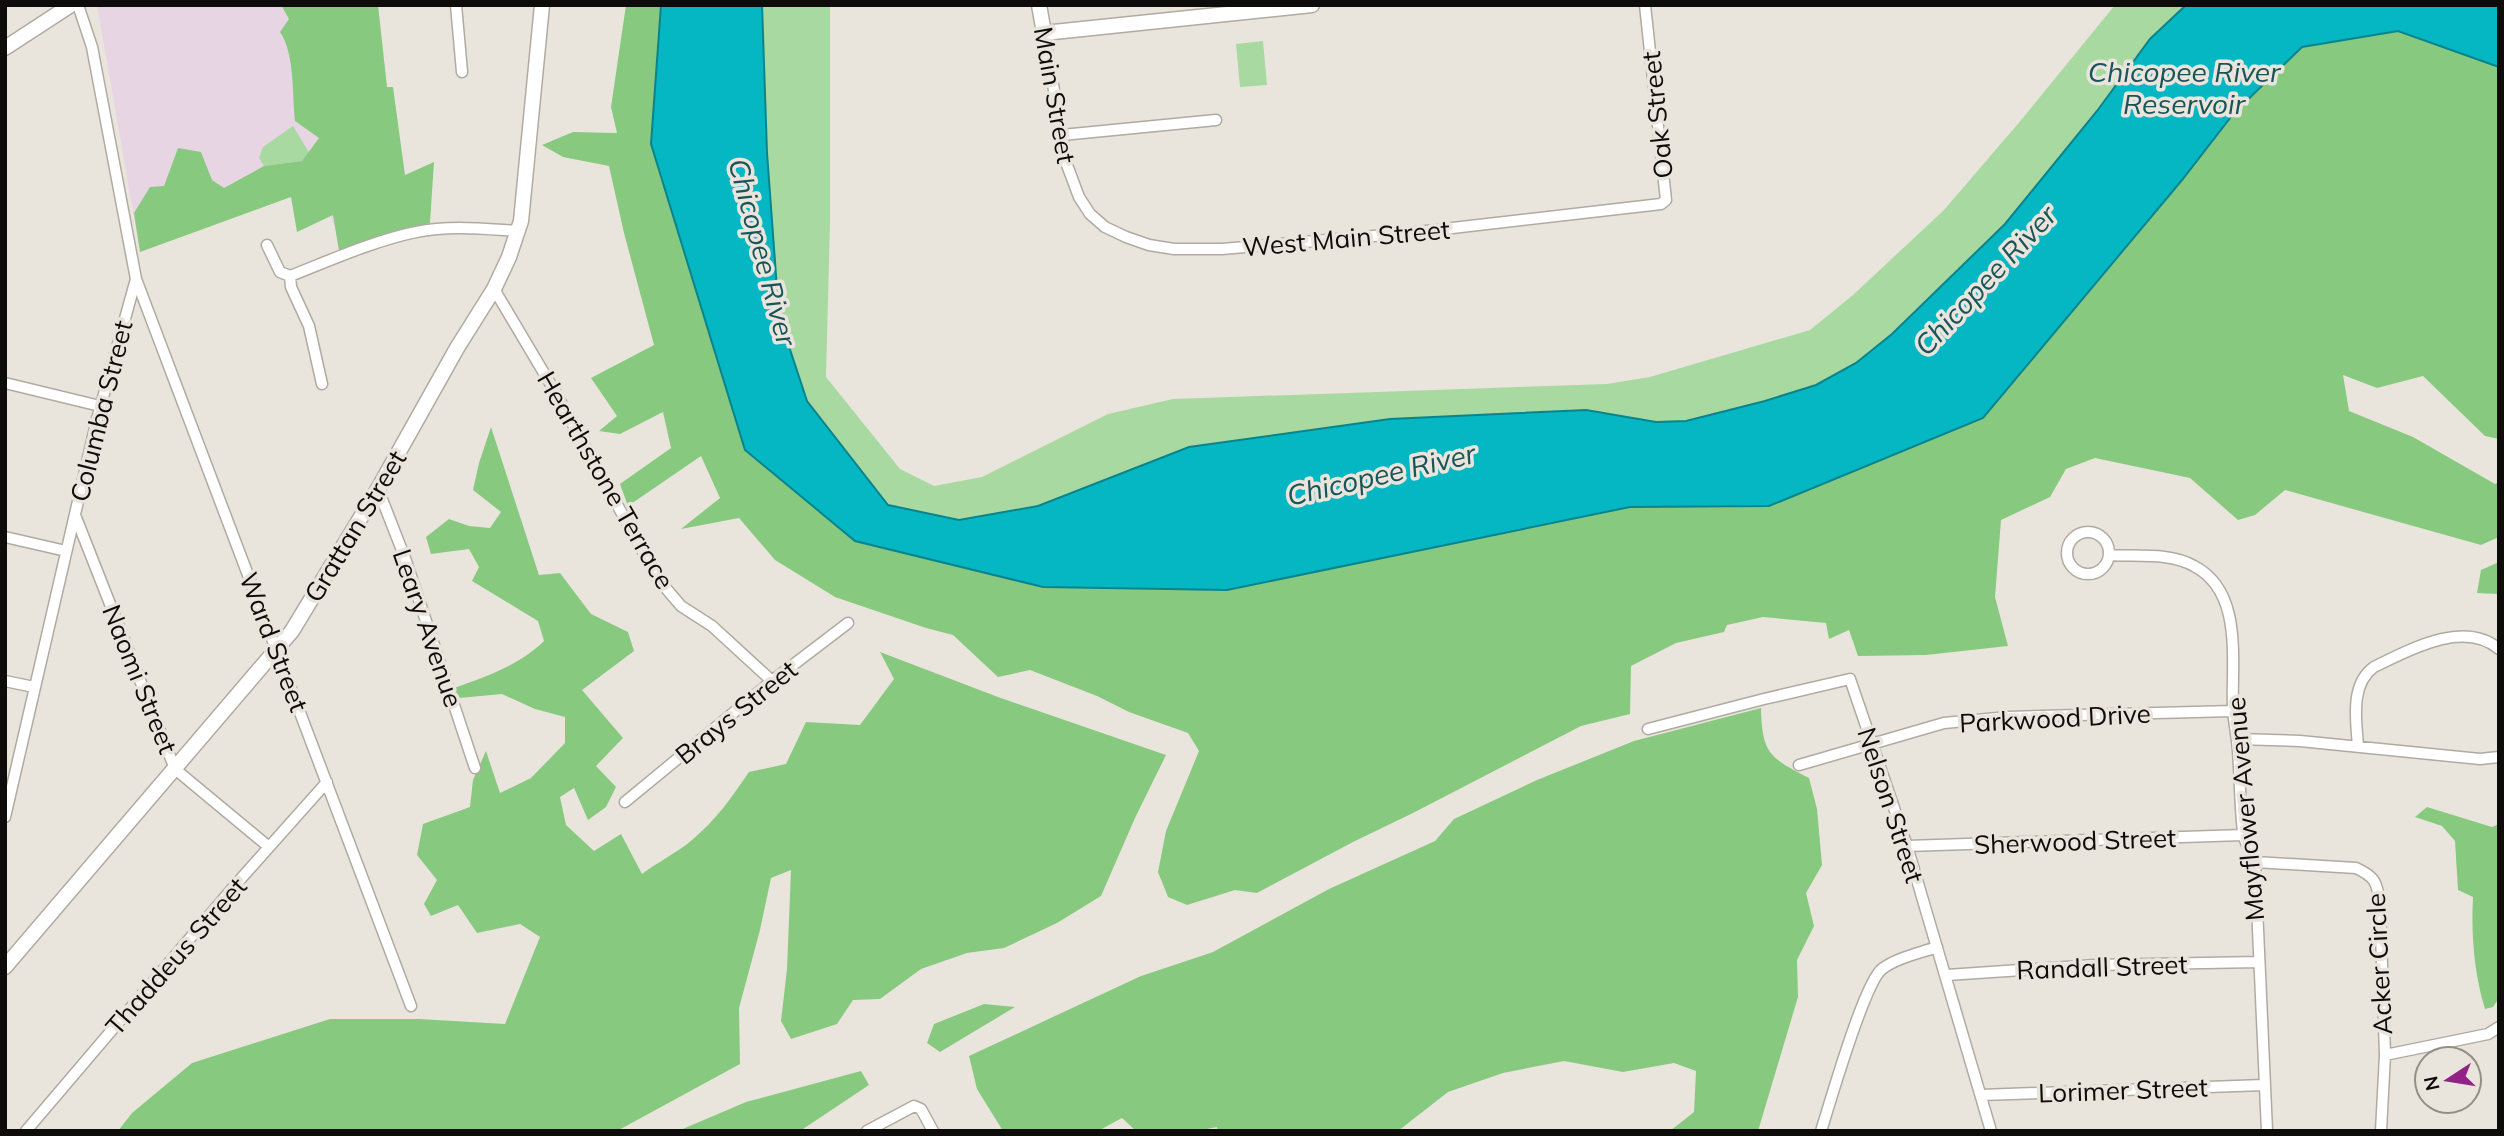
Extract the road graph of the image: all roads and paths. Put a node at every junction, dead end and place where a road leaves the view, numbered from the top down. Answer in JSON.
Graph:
{"nodes":[{"id":1,"x":71,"y":5,"type":"edge"},
{"id":2,"x":78,"y":5,"type":"edge"},
{"id":3,"x":456,"y":5,"type":"edge"},
{"id":4,"x":542,"y":5,"type":"edge"},
{"id":5,"x":1039,"y":5,"type":"edge"},
{"id":6,"x":1312,"y":5,"type":"edge"},
{"id":7,"x":1645,"y":5,"type":"edge"},
{"id":8,"x":1280,"y":7,"type":"edge"},
{"id":9,"x":1044,"y":33,"type":"junction"},
{"id":10,"x":5,"y":48,"type":"edge"},
{"id":11,"x":462,"y":72,"type":"dead end"},
{"id":12,"x":1216,"y":120,"type":"dead end"},
{"id":13,"x":1062,"y":135,"type":"junction"},
{"id":14,"x":1073,"y":184,"type":"joint"},
{"id":15,"x":1644,"y":207,"type":"joint"},
{"id":16,"x":519,"y":231,"type":"junction"},
{"id":17,"x":267,"y":245,"type":"dead end"},
{"id":18,"x":290,"y":276,"type":"junction"},
{"id":19,"x":136,"y":279,"type":"junction"},
{"id":20,"x":494,"y":289,"type":"junction"},
{"id":21,"x":5,"y":383,"type":"edge"},
{"id":22,"x":323,"y":384,"type":"dead end"},
{"id":23,"x":100,"y":407,"type":"junction"},
{"id":24,"x":379,"y":489,"type":"junction"},
{"id":25,"x":75,"y":515,"type":"junction"},
{"id":26,"x":5,"y":537,"type":"edge"},
{"id":27,"x":66,"y":551,"type":"junction"},
{"id":28,"x":2109,"y":555,"type":"dead end"},
{"id":29,"x":848,"y":623,"type":"dead end"},
{"id":30,"x":2499,"y":649,"type":"edge"},
{"id":31,"x":276,"y":650,"type":"junction"},
{"id":32,"x":5,"y":681,"type":"edge"},
{"id":33,"x":772,"y":681,"type":"junction"},
{"id":34,"x":34,"y":687,"type":"junction"},
{"id":35,"x":2233,"y":711,"type":"junction"},
{"id":36,"x":1648,"y":729,"type":"dead end"},
{"id":37,"x":2237,"y":739,"type":"junction"},
{"id":38,"x":1871,"y":744,"type":"junction"},
{"id":39,"x":2358,"y":746,"type":"junction"},
{"id":40,"x":2499,"y":757,"type":"edge"},
{"id":41,"x":1799,"y":765,"type":"dead end"},
{"id":42,"x":475,"y":768,"type":"dead end"},
{"id":43,"x":176,"y":769,"type":"junction"},
{"id":44,"x":327,"y":782,"type":"junction"},
{"id":45,"x":625,"y":802,"type":"dead end"},
{"id":46,"x":5,"y":817,"type":"edge"},
{"id":47,"x":2243,"y":835,"type":"junction"},
{"id":48,"x":1907,"y":846,"type":"junction"},
{"id":49,"x":269,"y":847,"type":"junction"},
{"id":50,"x":2255,"y":862,"type":"junction"},
{"id":51,"x":1937,"y":947,"type":"junction"},
{"id":52,"x":2258,"y":962,"type":"junction"},
{"id":53,"x":5,"y":967,"type":"edge"},
{"id":54,"x":1947,"y":975,"type":"junction"},
{"id":55,"x":411,"y":1006,"type":"dead end"},
{"id":56,"x":2499,"y":1027,"type":"edge"},
{"id":57,"x":2385,"y":1055,"type":"junction"},
{"id":58,"x":2264,"y":1085,"type":"junction"},
{"id":59,"x":1981,"y":1094,"type":"junction"},
{"id":60,"x":26,"y":1131,"type":"edge"},
{"id":61,"x":867,"y":1131,"type":"edge"},
{"id":62,"x":933,"y":1131,"type":"edge"},
{"id":63,"x":1821,"y":1131,"type":"edge"},
{"id":64,"x":1992,"y":1131,"type":"edge"},
{"id":65,"x":2267,"y":1131,"type":"edge"},
{"id":66,"x":2381,"y":1131,"type":"edge"}],
"edges":[{"from":1,"to":10,"type":"main road"},
{"from":2,"to":19,"type":"street","name":"Columba Street"},
{"from":3,"to":11,"type":"street"},
{"from":4,"to":16,"type":"main road","name":"Grattan Street"},
{"from":5,"to":9,"type":"main road","name":"Main Street"},
{"from":6,"to":8,"type":"main road"},
{"from":7,"to":15,"type":"street","name":"Oak Street"},
{"from":8,"to":9,"type":"main road"},
{"from":9,"to":13,"type":"street","name":"Main Street"},
{"from":12,"to":13,"type":"street"},
{"from":13,"to":14,"type":"street","name":"Main Street"},
{"from":14,"to":15,"type":"street","name":"West Main Street"},
{"from":16,"to":18,"type":"street"},
{"from":16,"to":20,"type":"main road","name":"Grattan Street"},
{"from":17,"to":18,"type":"street"},
{"from":18,"to":22,"type":"street"},
{"from":19,"to":23,"type":"street","name":"Columba Street"},
{"from":19,"to":31,"type":"street","name":"Ward Street"},
{"from":20,"to":24,"type":"main road","name":"Grattan Street"},
{"from":20,"to":33,"type":"street","name":"Hearthstone Terrace"},
{"from":21,"to":23,"type":"street"},
{"from":23,"to":25,"type":"street","name":"Columba Street"},
{"from":24,"to":31,"type":"main road","name":"Grattan Street"},
{"from":24,"to":42,"type":"street","name":"Leary Avenue"},
{"from":25,"to":27,"type":"street","name":"Columba Street"},
{"from":25,"to":43,"type":"street","name":"Naomi Street"},
{"from":26,"to":27,"type":"street"},
{"from":27,"to":34,"type":"street","name":"Columba Street"},
{"from":28,"to":35,"type":"street","name":"Mayflower Avenue"},
{"from":29,"to":33,"type":"street","name":"Brays Street"},
{"from":30,"to":39,"type":"street"},
{"from":31,"to":43,"type":"main road","name":"Grattan Street"},
{"from":31,"to":44,"type":"street","name":"Ward Street"},
{"from":32,"to":34,"type":"street"},
{"from":33,"to":45,"type":"street","name":"Brays Street"},
{"from":34,"to":46,"type":"street","name":"Columba Street"},
{"from":35,"to":37,"type":"street","name":"Mayflower Avenue"},
{"from":35,"to":38,"type":"street","name":"Parkwood Drive"},
{"from":36,"to":38,"type":"street","name":"Nelson Street"},
{"from":37,"to":39,"type":"street"},
{"from":37,"to":47,"type":"street","name":"Mayflower Avenue"},
{"from":38,"to":41,"type":"street","name":"Parkwood Drive"},
{"from":38,"to":48,"type":"street","name":"Nelson Street"},
{"from":39,"to":40,"type":"street"},
{"from":43,"to":49,"type":"street","name":"Naomi Street"},
{"from":43,"to":53,"type":"main road","name":"Grattan Street"},
{"from":44,"to":49,"type":"street","name":"Thaddeus Street"},
{"from":44,"to":55,"type":"street","name":"Ward Street"},
{"from":47,"to":48,"type":"street","name":"Sherwood Street"},
{"from":47,"to":50,"type":"street","name":"Mayflower Avenue"},
{"from":48,"to":51,"type":"street","name":"Nelson Street"},
{"from":49,"to":60,"type":"street","name":"Thaddeus Street"},
{"from":50,"to":52,"type":"street","name":"Mayflower Avenue"},
{"from":50,"to":57,"type":"street","name":"Acker Circle"},
{"from":51,"to":54,"type":"street","name":"Nelson Street"},
{"from":51,"to":63,"type":"street"},
{"from":52,"to":54,"type":"street","name":"Randall Street"},
{"from":52,"to":58,"type":"street","name":"Mayflower Avenue"},
{"from":54,"to":59,"type":"street","name":"Nelson Street"},
{"from":56,"to":57,"type":"street"},
{"from":57,"to":66,"type":"street","name":"Acker Circle"},
{"from":58,"to":59,"type":"street","name":"Lorimer Street"},
{"from":58,"to":65,"type":"street","name":"Mayflower Avenue"},
{"from":59,"to":64,"type":"street","name":"Nelson Street"},
{"from":61,"to":62,"type":"street"}]}
